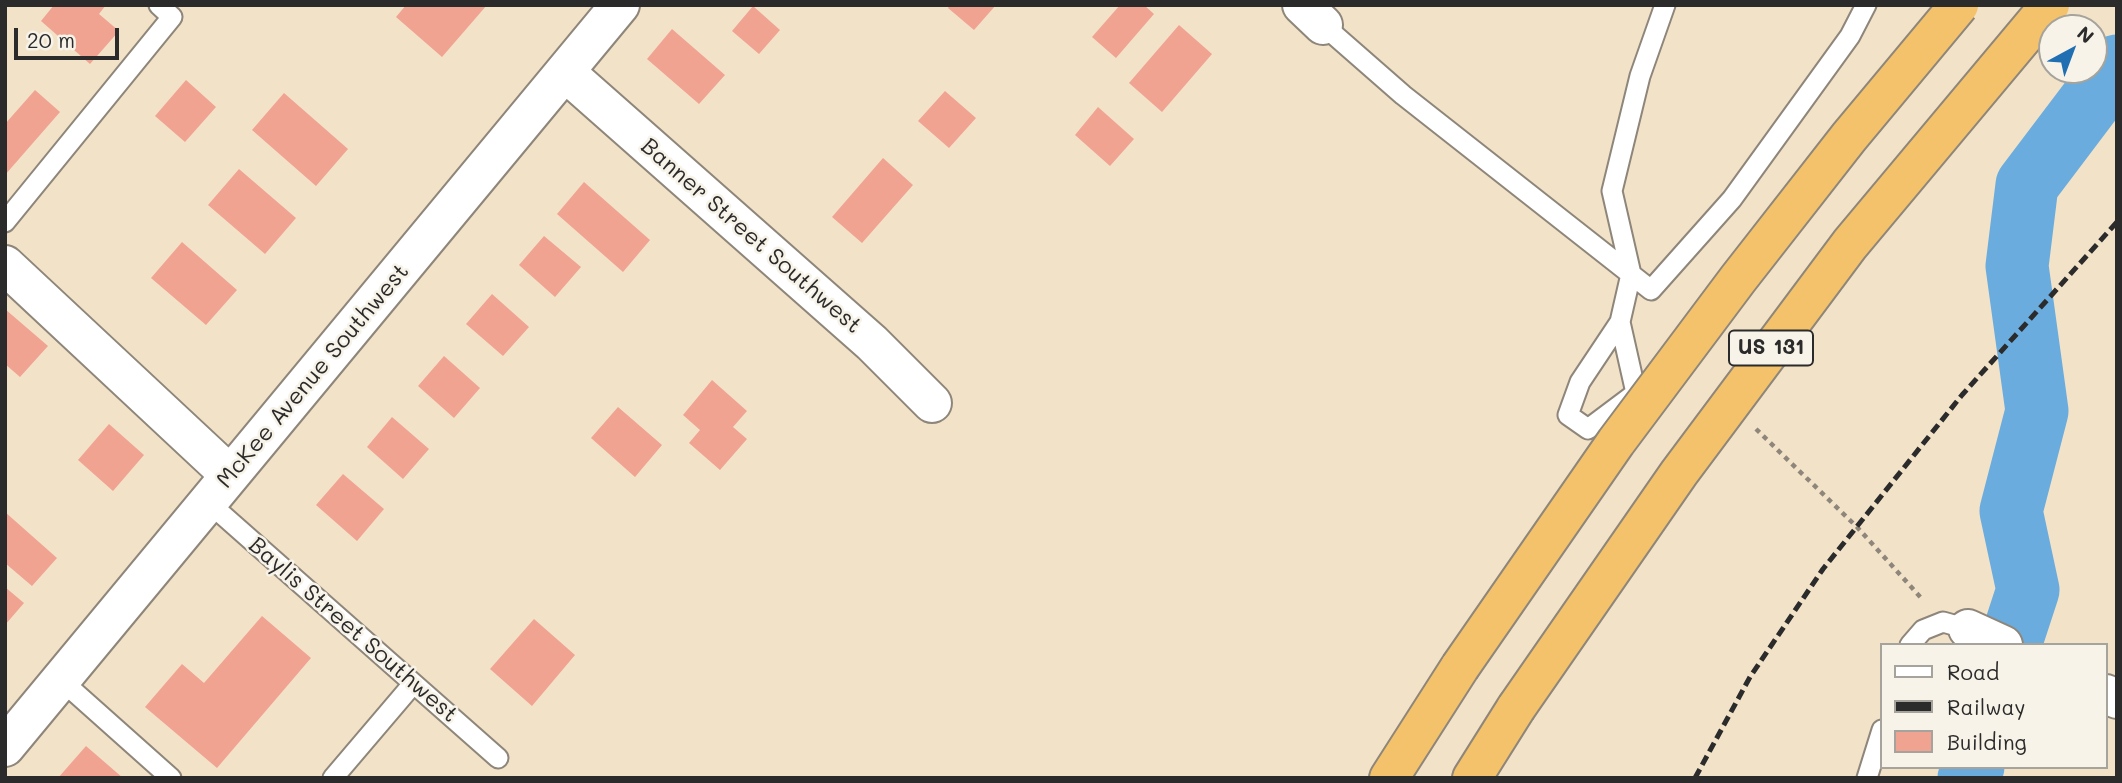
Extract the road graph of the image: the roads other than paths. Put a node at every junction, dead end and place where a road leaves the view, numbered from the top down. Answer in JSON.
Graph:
{"nodes":[{"id":1,"x":159,"y":5,"type":"edge"},
{"id":2,"x":620,"y":5,"type":"edge"},
{"id":3,"x":1665,"y":5,"type":"edge"},
{"id":4,"x":1866,"y":5,"type":"edge"},
{"id":5,"x":1959,"y":5,"type":"edge"},
{"id":6,"x":2050,"y":5,"type":"edge"},
{"id":7,"x":1313,"y":15,"type":"edge"},
{"id":8,"x":565,"y":72,"type":"junction"},
{"id":9,"x":5,"y":222,"type":"edge"},
{"id":10,"x":5,"y":265,"type":"edge"},
{"id":11,"x":1631,"y":274,"type":"junction"},
{"id":12,"x":1620,"y":322,"type":"junction"},
{"id":13,"x":932,"y":403,"type":"dead end"},
{"id":14,"x":219,"y":489,"type":"junction"},
{"id":15,"x":1956,"y":626,"type":"joint"},
{"id":16,"x":1912,"y":643,"type":"edge"},
{"id":17,"x":1998,"y":643,"type":"edge"},
{"id":18,"x":61,"y":680,"type":"junction"},
{"id":19,"x":413,"y":684,"type":"junction"},
{"id":20,"x":1881,"y":733,"type":"edge"},
{"id":21,"x":5,"y":747,"type":"edge"},
{"id":22,"x":498,"y":758,"type":"dead end"},
{"id":23,"x":171,"y":778,"type":"edge"},
{"id":24,"x":333,"y":778,"type":"edge"},
{"id":25,"x":1389,"y":778,"type":"edge"},
{"id":26,"x":1472,"y":778,"type":"edge"},
{"id":27,"x":1867,"y":778,"type":"edge"}],
"edges":[{"from":1,"to":9,"type":"lane"},
{"from":2,"to":8,"type":"street","name":"McKee Avenue Southwest"},
{"from":3,"to":11,"type":"lane"},
{"from":4,"to":11,"type":"lane"},
{"from":5,"to":25,"type":"highway","number":"US 131","bridge":true},
{"from":6,"to":26,"type":"highway","number":"US 131","bridge":true},
{"from":7,"to":11,"type":"lane"},
{"from":8,"to":13,"type":"street","name":"Banner Street Southwest"},
{"from":8,"to":14,"type":"street","name":"McKee Avenue Southwest"},
{"from":10,"to":14,"type":"street","name":"Baylis Street Southwest"},
{"from":11,"to":12,"type":"lane"},
{"from":12,"to":12,"type":"lane"},
{"from":14,"to":18,"type":"street","name":"McKee Avenue Southwest"},
{"from":14,"to":19,"type":"lane","name":"Baylis Street Southwest"},
{"from":15,"to":16,"type":"lane"},
{"from":15,"to":17,"type":"street"},
{"from":18,"to":21,"type":"street","name":"McKee Avenue Southwest"},
{"from":18,"to":23,"type":"lane"},
{"from":19,"to":22,"type":"lane","name":"Baylis Street Southwest"},
{"from":19,"to":24,"type":"lane"},
{"from":20,"to":27,"type":"lane"}]}
